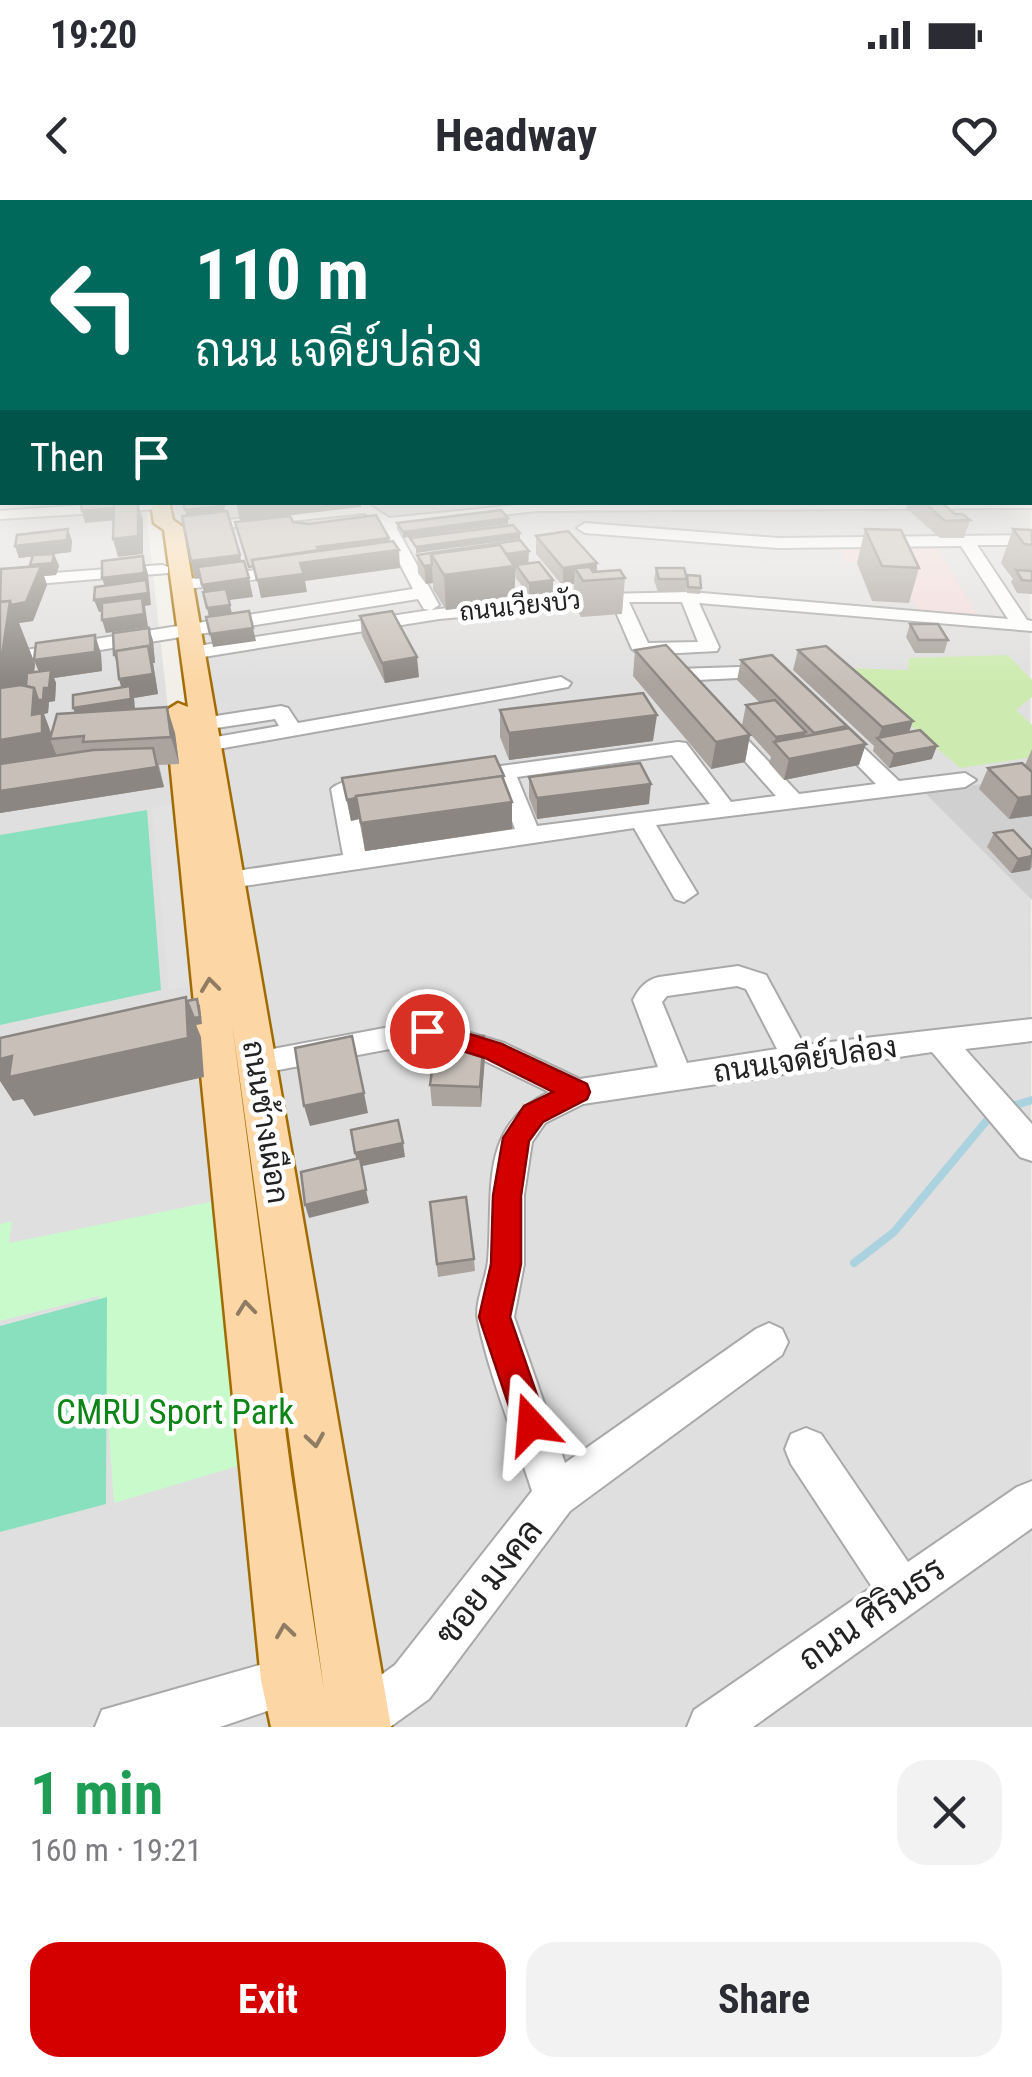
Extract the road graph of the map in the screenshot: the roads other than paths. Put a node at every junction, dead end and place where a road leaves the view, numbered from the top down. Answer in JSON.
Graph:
{"nodes":[{"id":1,"x":158,"y":540,"type":"edge"},
{"id":2,"x":170,"y":540,"type":"edge"},
{"id":3,"x":390,"y":540,"type":"edge"},
{"id":4,"x":743,"y":540,"type":"edge"},
{"id":5,"x":1015,"y":540,"type":"edge"},
{"id":6,"x":934,"y":541,"type":"joint"},
{"id":7,"x":966,"y":541,"type":"junction"},
{"id":8,"x":311,"y":568,"type":"edge"},
{"id":9,"x":162,"y":570,"type":"junction"},
{"id":10,"x":0,"y":582,"type":"edge"},
{"id":11,"x":181,"y":585,"type":"junction"},
{"id":12,"x":423,"y":592,"type":"junction"},
{"id":13,"x":688,"y":597,"type":"junction"},
{"id":14,"x":618,"y":598,"type":"junction"},
{"id":15,"x":435,"y":616,"type":"junction"},
{"id":16,"x":1026,"y":625,"type":"edge"},
{"id":17,"x":182,"y":637,"type":"junction"},
{"id":18,"x":0,"y":660,"type":"edge"},
{"id":19,"x":561,"y":683,"type":"dead end"},
{"id":20,"x":786,"y":684,"type":"edge"},
{"id":21,"x":826,"y":723,"type":"edge"},
{"id":22,"x":205,"y":735,"type":"junction"},
{"id":23,"x":505,"y":774,"type":"junction"},
{"id":24,"x":433,"y":780,"type":"edge"},
{"id":25,"x":965,"y":780,"type":"dead end"},
{"id":26,"x":396,"y":784,"type":"edge"},
{"id":27,"x":894,"y":789,"type":"junction"},
{"id":28,"x":793,"y":801,"type":"junction"},
{"id":29,"x":725,"y":810,"type":"junction"},
{"id":30,"x":641,"y":820,"type":"junction"},
{"id":31,"x":529,"y":834,"type":"junction"},
{"id":32,"x":356,"y":860,"type":"junction"},
{"id":33,"x":230,"y":880,"type":"junction"},
{"id":34,"x":684,"y":894,"type":"dead end"},
{"id":35,"x":1032,"y":1030,"type":"edge"},
{"id":36,"x":941,"y":1042,"type":"junction"},
{"id":37,"x":796,"y":1058,"type":"junction"},
{"id":38,"x":256,"y":1062,"type":"junction"},
{"id":39,"x":677,"y":1076,"type":"junction"},
{"id":40,"x":578,"y":1092,"type":"junction"},
{"id":41,"x":1032,"y":1147,"type":"edge"},
{"id":42,"x":769,"y":1342,"type":"dead end"},
{"id":43,"x":806,"y":1449,"type":"dead end"},
{"id":44,"x":555,"y":1496,"type":"junction"},
{"id":45,"x":1032,"y":1502,"type":"edge"},
{"id":46,"x":902,"y":1592,"type":"junction"},
{"id":47,"x":292,"y":1680,"type":"junction"},
{"id":48,"x":359,"y":1724,"type":"edge"},
{"id":49,"x":120,"y":1727,"type":"edge"},
{"id":50,"x":302,"y":1727,"type":"edge"},
{"id":51,"x":711,"y":1727,"type":"edge"}],
"edges":[{"from":1,"to":9,"type":"main road","name":"ถนนช้างเผือก"},
{"from":2,"to":11,"type":"main road","name":"ถนนช้างเผือก"},
{"from":3,"to":12,"type":"street"},
{"from":4,"to":6,"type":"street"},
{"from":5,"to":7,"type":"street"},
{"from":6,"to":7,"type":"street"},
{"from":7,"to":16,"type":"street"},
{"from":8,"to":11,"type":"street"},
{"from":9,"to":10,"type":"street"},
{"from":9,"to":17,"type":"main road","name":"ถนนช้างเผือก"},
{"from":11,"to":17,"type":"main road","name":"ถนนช้างเผือก"},
{"from":12,"to":15,"type":"street"},
{"from":12,"to":17,"type":"street"},
{"from":13,"to":14,"type":"street","name":"ถนนเวียงบัว"},
{"from":13,"to":14,"type":"street"},
{"from":13,"to":16,"type":"street","name":"ถนนเวียงบัว"},
{"from":14,"to":15,"type":"street","name":"ถนนเวียงบัว"},
{"from":15,"to":17,"type":"street","name":"ถนนเวียงบัว"},
{"from":17,"to":18,"type":"street"},
{"from":17,"to":22,"type":"main road","name":"ถนนช้างเผือก"},
{"from":47,"to":17,"type":"main road","name":"ถนนช้างเผือก","one_way":true},
{"from":19,"to":22,"type":"street"},
{"from":20,"to":28,"type":"street"},
{"from":21,"to":27,"type":"street"},
{"from":22,"to":33,"type":"main road","name":"ถนนช้างเผือก"},
{"from":23,"to":24,"type":"street"},
{"from":23,"to":29,"type":"street"},
{"from":23,"to":31,"type":"street"},
{"from":25,"to":27,"type":"street"},
{"from":26,"to":32,"type":"street"},
{"from":27,"to":28,"type":"street"},
{"from":28,"to":29,"type":"street"},
{"from":29,"to":30,"type":"street"},
{"from":30,"to":31,"type":"street"},
{"from":30,"to":34,"type":"street"},
{"from":31,"to":32,"type":"street"},
{"from":32,"to":33,"type":"street"},
{"from":33,"to":38,"type":"main road","name":"ถนนช้างเผือก"},
{"from":35,"to":36,"type":"street","name":"ถนนเจดีย์ปล่อง"},
{"from":36,"to":37,"type":"street","name":"ถนนเจดีย์ปล่อง"},
{"from":36,"to":41,"type":"street"},
{"from":37,"to":39,"type":"street","name":"ถนนเจดีย์ปล่อง"},
{"from":37,"to":39,"type":"street"},
{"from":38,"to":40,"type":"street"},
{"from":38,"to":48,"type":"main road","name":"ถนนช้างเผือก","one_way":true},
{"from":39,"to":40,"type":"street","name":"ถนนเจดีย์ปล่อง"},
{"from":40,"to":44,"type":"street","name":"ถนนเจดีย์ปล่อง"},
{"from":42,"to":44,"type":"street","name":"ซอย มงคล"},
{"from":43,"to":46,"type":"street"},
{"from":44,"to":48,"type":"street","name":"ซอย มงคล"},
{"from":45,"to":46,"type":"street","name":"ถนน ศิรินธร"},
{"from":46,"to":51,"type":"street","name":"ถนน ศิรินธร"},
{"from":47,"to":49,"type":"street"},
{"from":47,"to":50,"type":"main road","name":"ถนนช้างเผือก"}]}
